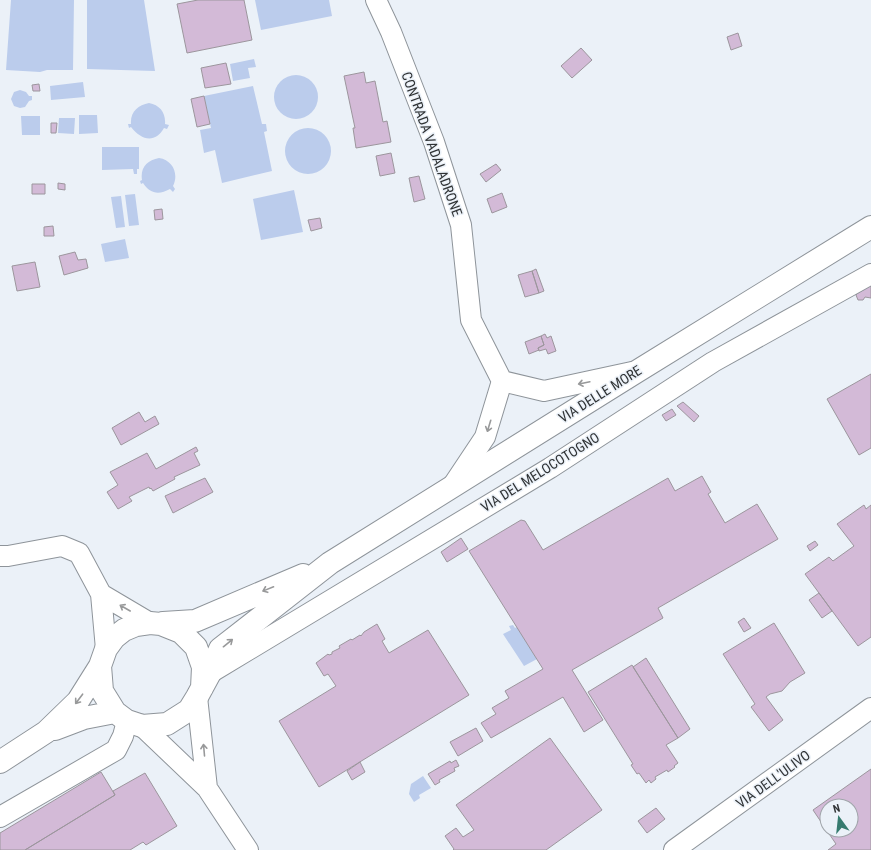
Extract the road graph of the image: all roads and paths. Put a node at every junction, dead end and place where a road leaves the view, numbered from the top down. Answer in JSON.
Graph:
{"nodes":[{"id":1,"x":376,"y":0,"type":"edge"},
{"id":2,"x":871,"y":227,"type":"edge"},
{"id":3,"x":871,"y":274,"type":"edge"},
{"id":4,"x":636,"y":372,"type":"junction"},
{"id":5,"x":502,"y":381,"type":"junction"},
{"id":6,"x":453,"y":485,"type":"junction"},
{"id":7,"x":0,"y":556,"type":"edge"},
{"id":8,"x":330,"y":564,"type":"junction"},
{"id":9,"x":101,"y":594,"type":"junction"},
{"id":10,"x":156,"y":623,"type":"junction"},
{"id":11,"x":103,"y":657,"type":"junction"},
{"id":12,"x":203,"y":686,"type":"junction"},
{"id":13,"x":871,"y":708,"type":"edge"},
{"id":14,"x":128,"y":719,"type":"junction"},
{"id":15,"x":46,"y":732,"type":"junction"},
{"id":16,"x":0,"y":762,"type":"edge"},
{"id":17,"x":207,"y":788,"type":"junction"},
{"id":18,"x":0,"y":816,"type":"edge"},
{"id":19,"x":248,"y":850,"type":"edge"},
{"id":20,"x":674,"y":850,"type":"edge"}],
"edges":[{"from":1,"to":5,"type":"street","name":"CONTRADA VADALADRONE"},
{"from":2,"to":4,"type":"main road","name":"VIA DELLE MORE"},
{"from":3,"to":12,"type":"street","name":"VIA DEL MELOCOTOGNO"},
{"from":4,"to":5,"type":"street","one_way":true},
{"from":4,"to":6,"type":"main road","name":"VIA DELLE MORE"},
{"from":5,"to":6,"type":"street","one_way":true},
{"from":6,"to":8,"type":"main road","name":"VIA DELLE MORE"},
{"from":7,"to":9,"type":"street"},
{"from":8,"to":10,"type":"main road","one_way":true},
{"from":12,"to":8,"type":"main road","one_way":true},
{"from":10,"to":9,"type":"street","one_way":true},
{"from":9,"to":11,"type":"street"},
{"from":10,"to":11,"type":"main road"},
{"from":10,"to":12,"type":"main road"},
{"from":11,"to":14,"type":"main road"},
{"from":11,"to":15,"type":"main road","one_way":true},
{"from":12,"to":14,"type":"main road"},
{"from":17,"to":12,"type":"street","one_way":true},
{"from":13,"to":20,"type":"street","name":"VIA DELL'ULIVO"},
{"from":14,"to":15,"type":"main road"},
{"from":14,"to":17,"type":"street"},
{"from":14,"to":18,"type":"street"},
{"from":15,"to":16,"type":"main road"},
{"from":17,"to":19,"type":"street"}]}
